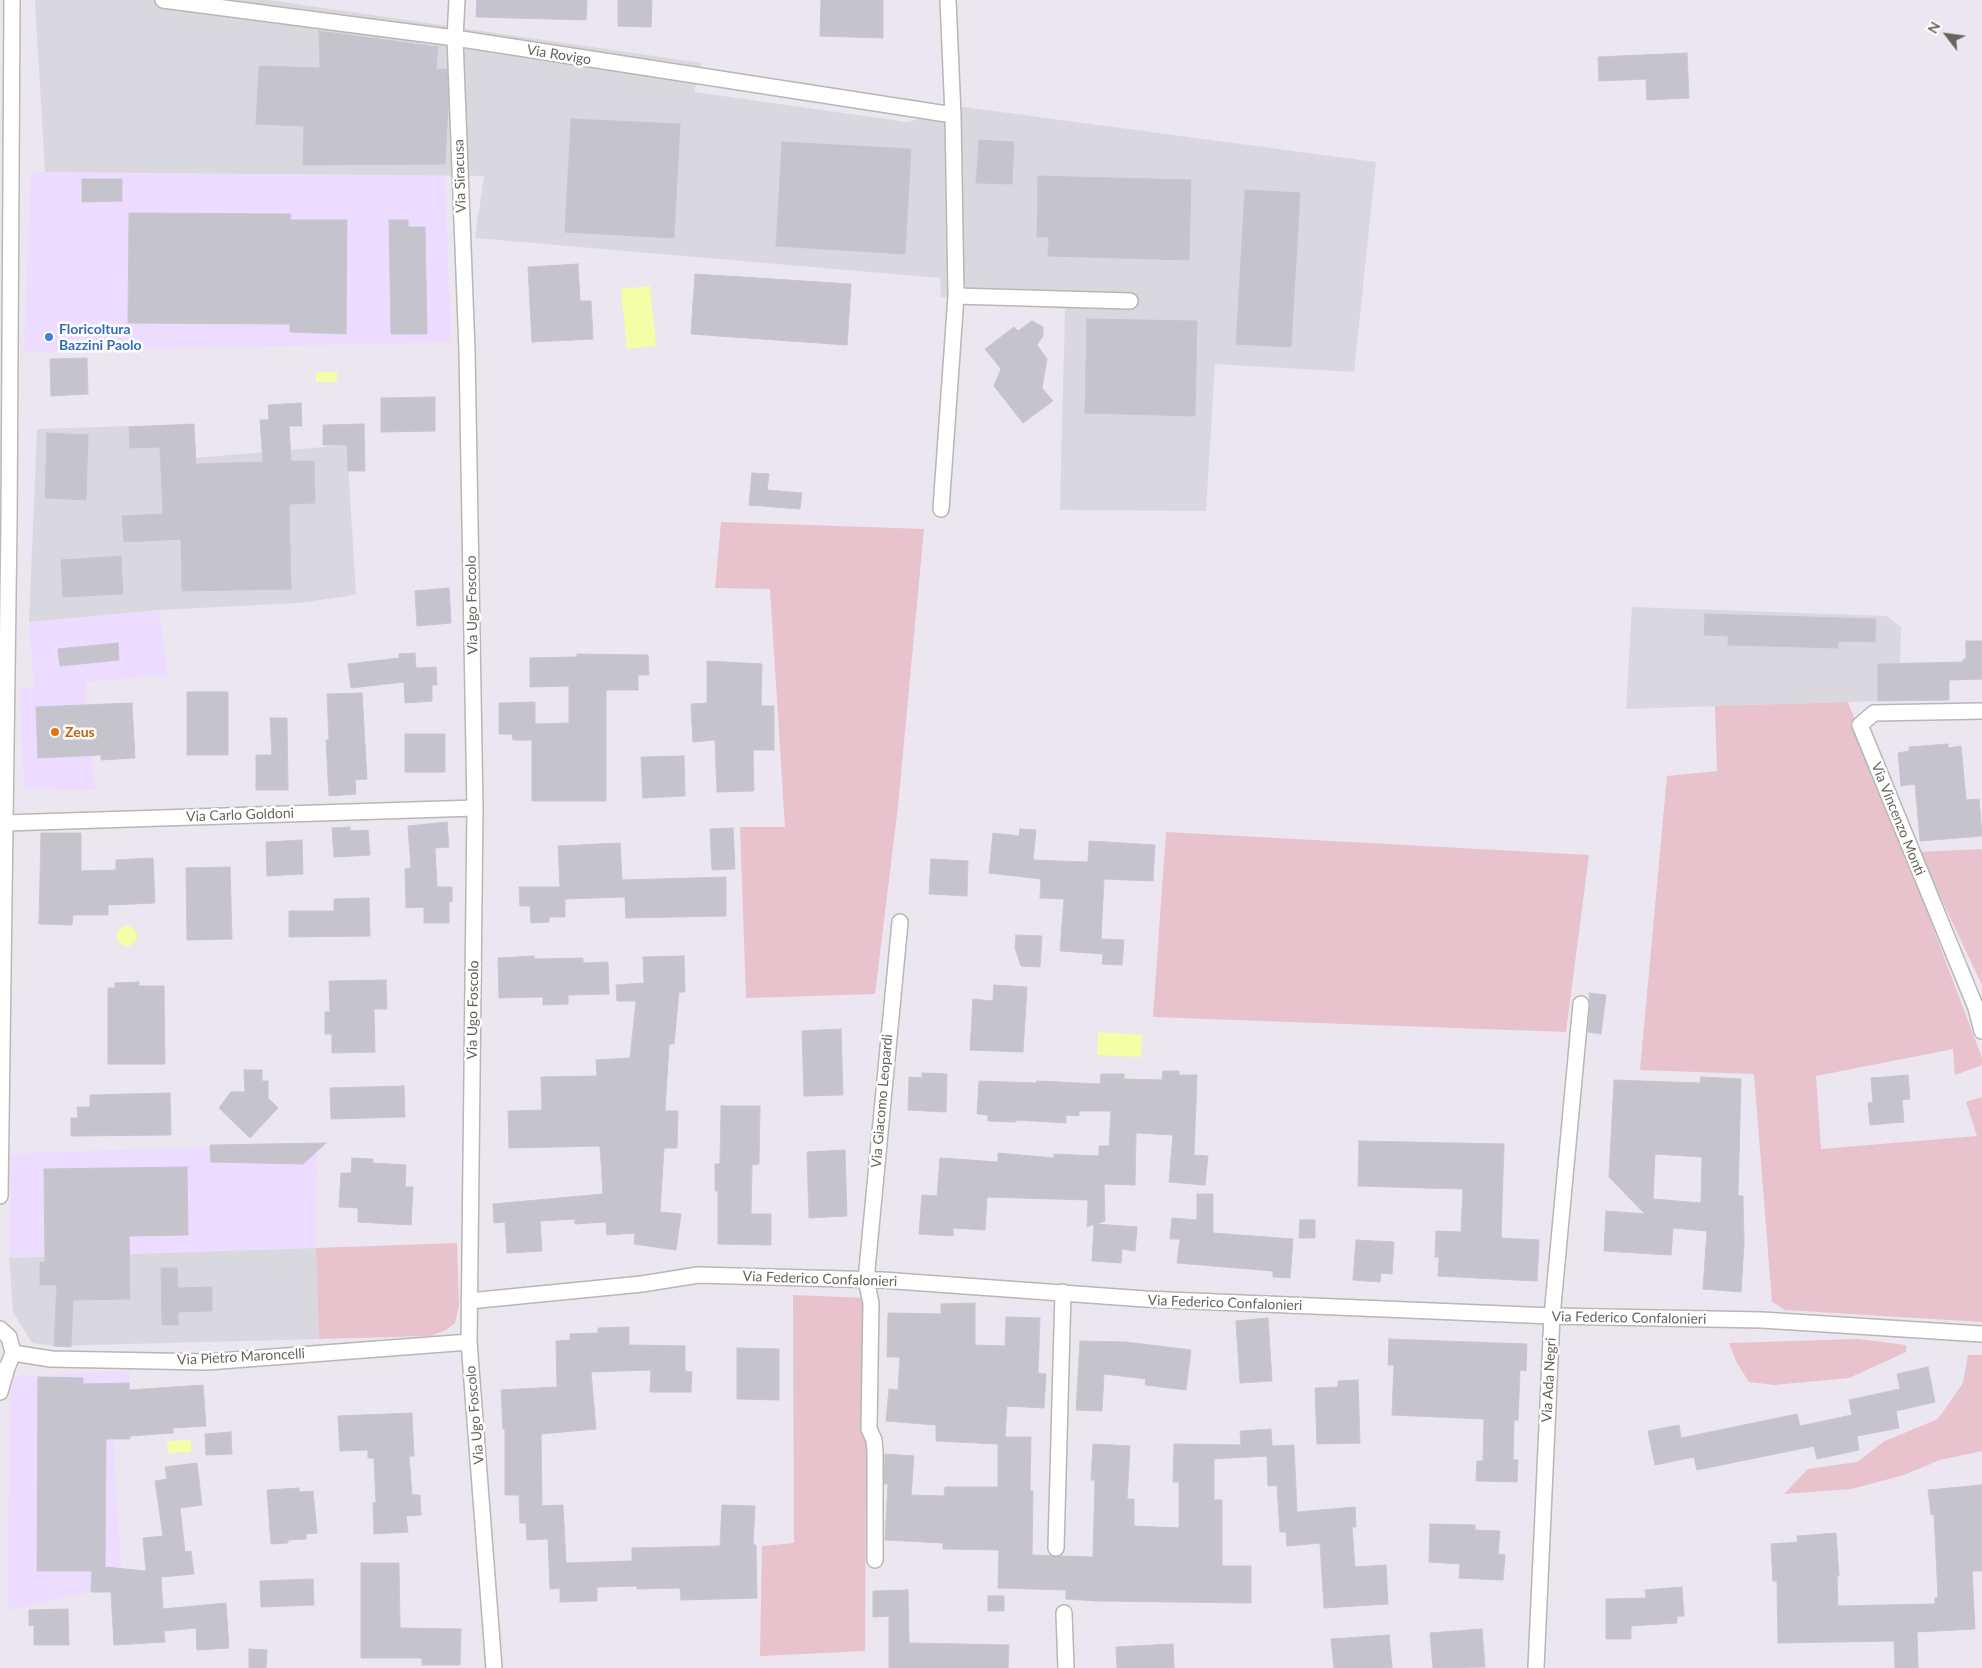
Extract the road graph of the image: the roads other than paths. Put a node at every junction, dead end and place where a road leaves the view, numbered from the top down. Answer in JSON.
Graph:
{"nodes":[{"id":1,"x":12,"y":0,"type":"edge"},
{"id":2,"x":163,"y":0,"type":"edge"},
{"id":3,"x":457,"y":0,"type":"edge"},
{"id":4,"x":948,"y":0,"type":"edge"},
{"id":5,"x":455,"y":38,"type":"junction"},
{"id":6,"x":954,"y":115,"type":"junction"},
{"id":7,"x":956,"y":296,"type":"junction"},
{"id":8,"x":1130,"y":301,"type":"dead end"},
{"id":9,"x":467,"y":351,"type":"joint"},
{"id":10,"x":941,"y":509,"type":"dead end"},
{"id":11,"x":1982,"y":711,"type":"edge"},
{"id":12,"x":476,"y":808,"type":"junction"},
{"id":13,"x":5,"y":823,"type":"junction"},
{"id":14,"x":900,"y":922,"type":"dead end"},
{"id":15,"x":1580,"y":1004,"type":"dead end"},
{"id":16,"x":1982,"y":1031,"type":"edge"},
{"id":17,"x":0,"y":1196,"type":"edge"},
{"id":18,"x":866,"y":1280,"type":"junction"},
{"id":19,"x":1063,"y":1292,"type":"junction"},
{"id":20,"x":469,"y":1301,"type":"junction"},
{"id":21,"x":1552,"y":1316,"type":"junction"},
{"id":22,"x":0,"y":1329,"type":"edge"},
{"id":23,"x":1982,"y":1334,"type":"edge"},
{"id":24,"x":468,"y":1342,"type":"junction"},
{"id":25,"x":13,"y":1353,"type":"junction"},
{"id":26,"x":3,"y":1370,"type":"edge"},
{"id":27,"x":0,"y":1392,"type":"edge"},
{"id":28,"x":1056,"y":1548,"type":"dead end"},
{"id":29,"x":875,"y":1560,"type":"dead end"},
{"id":30,"x":1064,"y":1613,"type":"dead end"},
{"id":31,"x":494,"y":1668,"type":"edge"},
{"id":32,"x":1066,"y":1668,"type":"edge"},
{"id":33,"x":1536,"y":1668,"type":"edge"}],
"edges":[{"from":1,"to":13,"type":"street"},
{"from":2,"to":5,"type":"street","name":"Via Rovigo"},
{"from":3,"to":5,"type":"street","name":"Via Siracusa"},
{"from":4,"to":6,"type":"street"},
{"from":5,"to":6,"type":"street","name":"Via Rovigo"},
{"from":5,"to":9,"type":"street","name":"Via Siracusa"},
{"from":6,"to":7,"type":"street"},
{"from":7,"to":8,"type":"street"},
{"from":7,"to":10,"type":"street"},
{"from":9,"to":12,"type":"street","name":"Via Ugo Foscolo"},
{"from":11,"to":16,"type":"street","name":"Via Vincenzo Monti"},
{"from":12,"to":13,"type":"street","name":"Via Carlo Goldoni"},
{"from":12,"to":20,"type":"street","name":"Via Ugo Foscolo"},
{"from":13,"to":17,"type":"street"},
{"from":14,"to":18,"type":"street","name":"Via Giacomo Leopardi"},
{"from":15,"to":21,"type":"street","name":"Via Ada Negri"},
{"from":18,"to":19,"type":"street","name":"Via Federico Confalonieri"},
{"from":18,"to":20,"type":"street","name":"Via Federico Confalonieri"},
{"from":18,"to":29,"type":"street","name":"Via Giacomo Leopardi"},
{"from":19,"to":21,"type":"street","name":"Via Federico Confalonieri"},
{"from":19,"to":28,"type":"street"},
{"from":20,"to":24,"type":"street","name":"Via Ugo Foscolo"},
{"from":21,"to":23,"type":"street","name":"Via Federico Confalonieri"},
{"from":21,"to":33,"type":"street","name":"Via Ada Negri"},
{"from":22,"to":25,"type":"street"},
{"from":24,"to":25,"type":"street","name":"Via Pietro Maroncelli"},
{"from":24,"to":31,"type":"street","name":"Via Ugo Foscolo"},
{"from":25,"to":26,"type":"street"},
{"from":26,"to":27,"type":"street"},
{"from":30,"to":32,"type":"street"}]}
